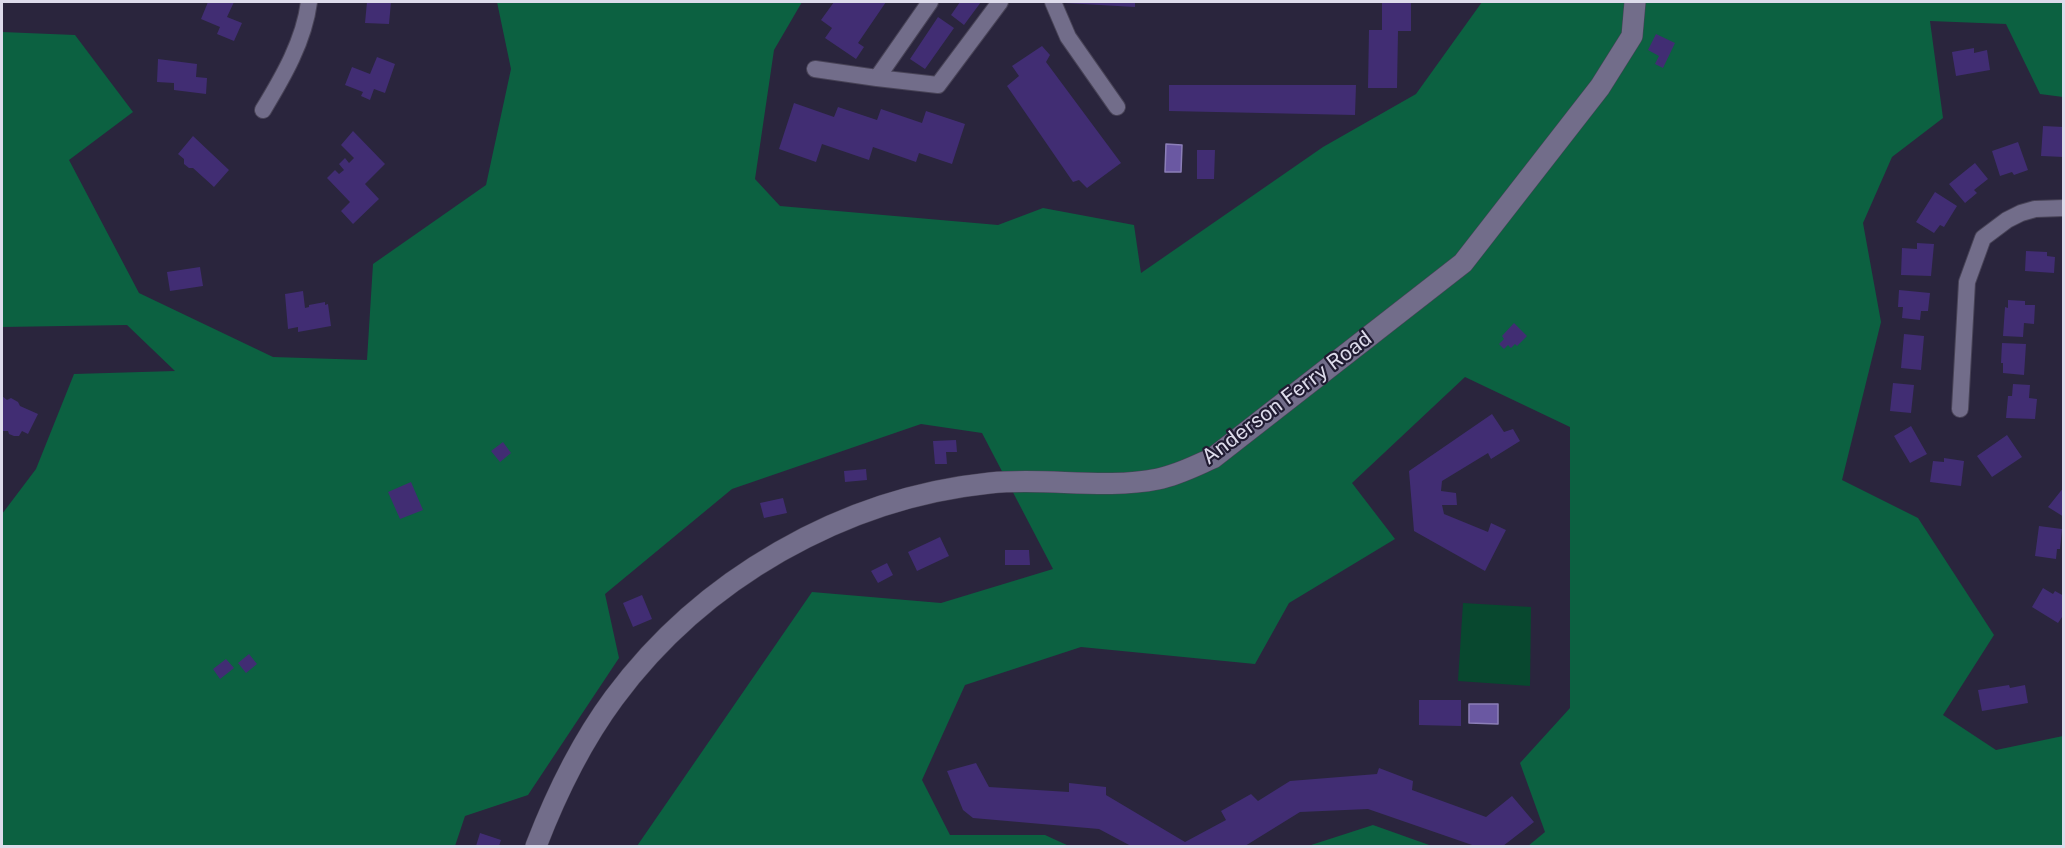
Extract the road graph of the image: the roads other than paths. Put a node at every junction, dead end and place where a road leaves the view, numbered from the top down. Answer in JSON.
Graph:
{"nodes":[{"id":1,"x":309,"y":2,"type":"edge"},
{"id":2,"x":930,"y":2,"type":"edge"},
{"id":3,"x":1000,"y":2,"type":"edge"},
{"id":4,"x":1053,"y":2,"type":"edge"},
{"id":5,"x":1635,"y":2,"type":"edge"},
{"id":6,"x":815,"y":69,"type":"dead end"},
{"id":7,"x":877,"y":78,"type":"junction"},
{"id":8,"x":1117,"y":107,"type":"dead end"},
{"id":9,"x":263,"y":110,"type":"dead end"},
{"id":10,"x":2064,"y":208,"type":"edge"},
{"id":11,"x":1960,"y":410,"type":"dead end"},
{"id":12,"x":536,"y":846,"type":"edge"}],
"edges":[{"from":1,"to":9,"type":"street"},
{"from":2,"to":7,"type":"street"},
{"from":3,"to":7,"type":"street"},
{"from":4,"to":8,"type":"street"},
{"from":5,"to":12,"type":"street","name":"Anderson Ferry Road"},
{"from":6,"to":7,"type":"street"},
{"from":10,"to":11,"type":"street"}]}
